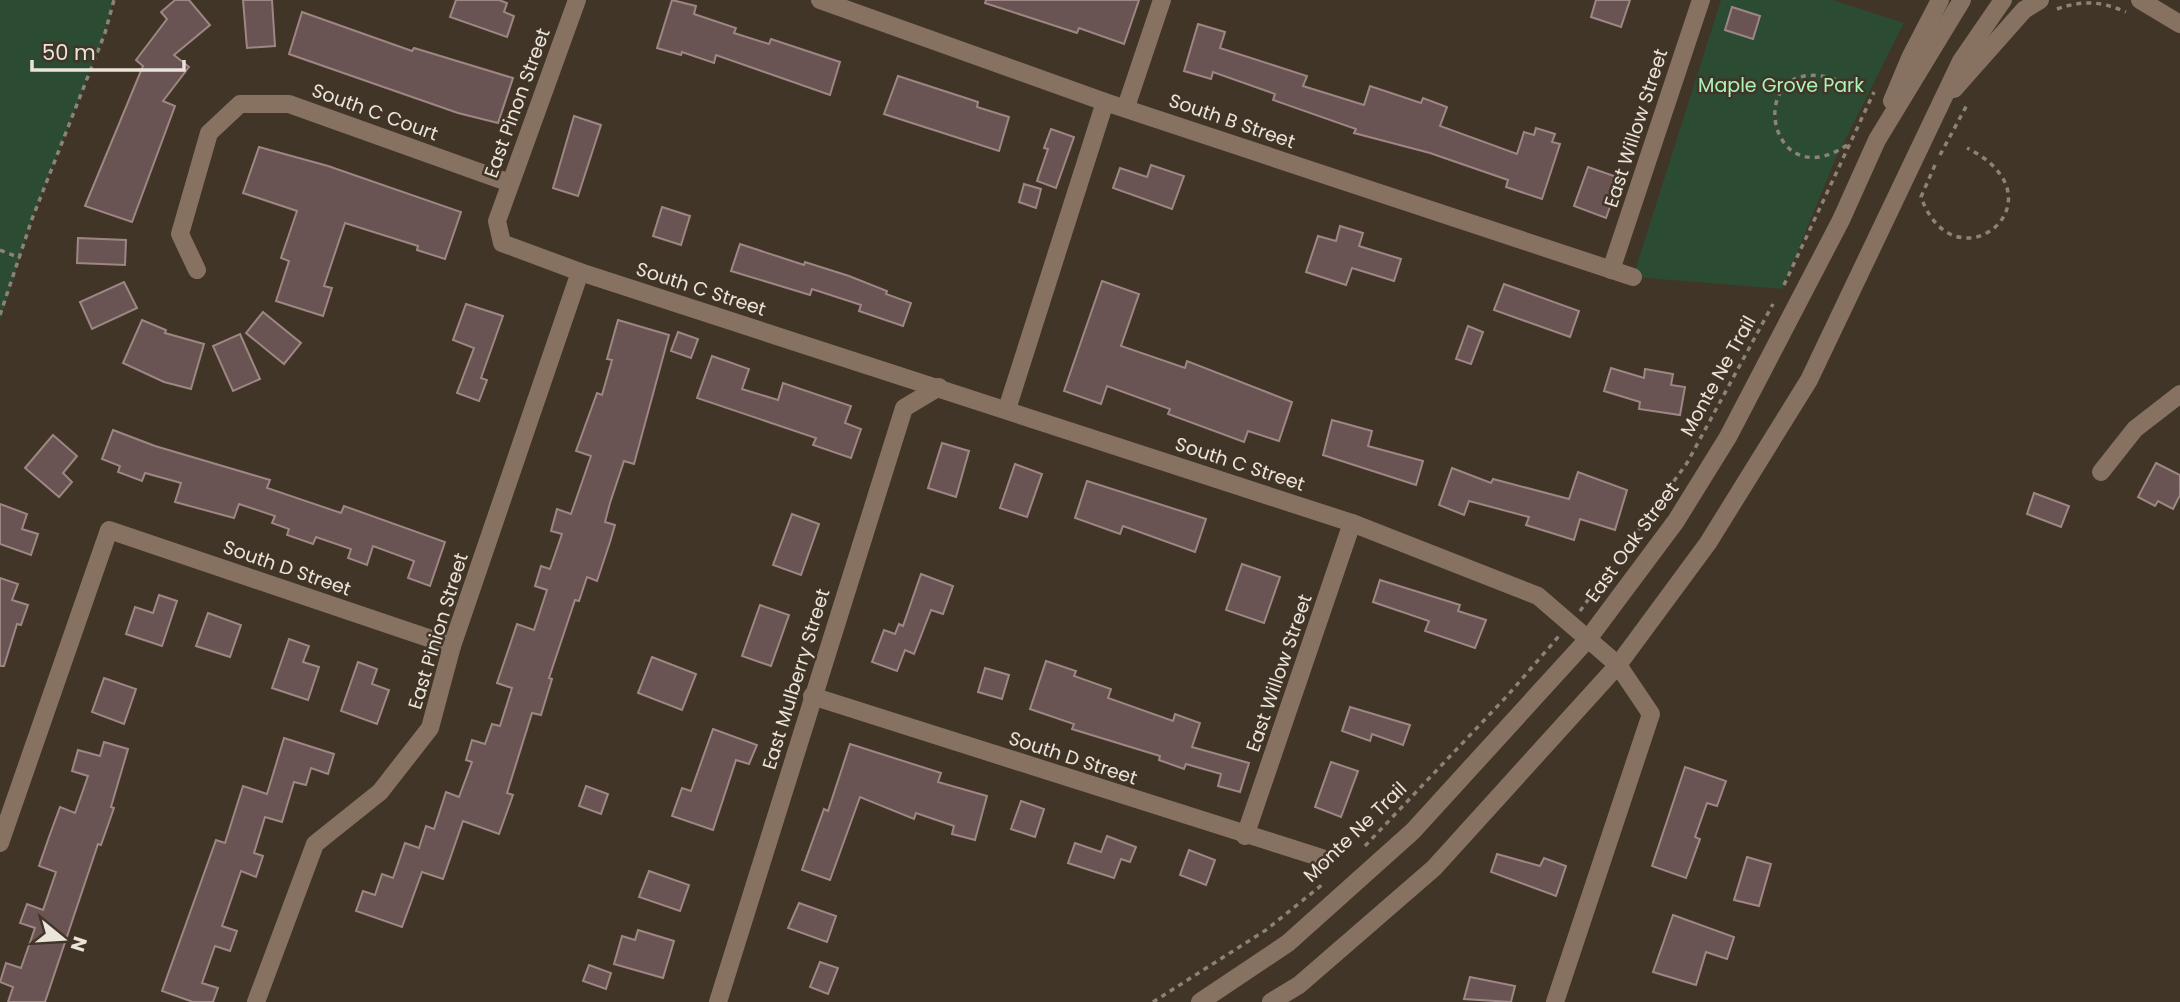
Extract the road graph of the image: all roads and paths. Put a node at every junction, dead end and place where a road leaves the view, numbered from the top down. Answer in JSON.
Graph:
{"nodes":[{"id":1,"x":114,"y":0,"type":"edge"},
{"id":2,"x":577,"y":0,"type":"edge"},
{"id":3,"x":820,"y":0,"type":"edge"},
{"id":4,"x":1162,"y":0,"type":"edge"},
{"id":5,"x":1702,"y":0,"type":"edge"},
{"id":6,"x":1940,"y":0,"type":"edge"},
{"id":7,"x":1962,"y":0,"type":"edge"},
{"id":8,"x":2003,"y":0,"type":"edge"},
{"id":9,"x":2108,"y":2,"type":"edge"},
{"id":10,"x":2046,"y":6,"type":"edge"},
{"id":11,"x":2136,"y":7,"type":"edge"},
{"id":12,"x":2180,"y":24,"type":"edge"},
{"id":13,"x":1858,"y":89,"type":"dead end"},
{"id":14,"x":1972,"y":96,"type":"dead end"},
{"id":15,"x":1105,"y":102,"type":"junction"},
{"id":16,"x":1942,"y":102,"type":"junction"},
{"id":17,"x":1126,"y":107,"type":"junction"},
{"id":18,"x":1877,"y":141,"type":"junction"},
{"id":19,"x":1967,"y":148,"type":"dead end"},
{"id":20,"x":510,"y":183,"type":"junction"},
{"id":21,"x":497,"y":221,"type":"joint"},
{"id":22,"x":0,"y":250,"type":"edge"},
{"id":23,"x":20,"y":258,"type":"junction"},
{"id":24,"x":197,"y":270,"type":"dead end"},
{"id":25,"x":1611,"y":270,"type":"junction"},
{"id":26,"x":580,"y":272,"type":"junction"},
{"id":27,"x":1633,"y":277,"type":"dead end"},
{"id":28,"x":1782,"y":289,"type":"dead end"},
{"id":29,"x":1776,"y":300,"type":"dead end"},
{"id":30,"x":0,"y":316,"type":"edge"},
{"id":31,"x":939,"y":387,"type":"junction"},
{"id":32,"x":2180,"y":394,"type":"edge"},
{"id":33,"x":1007,"y":409,"type":"junction"},
{"id":34,"x":2101,"y":472,"type":"dead end"},
{"id":35,"x":1352,"y":523,"type":"junction"},
{"id":36,"x":1585,"y":607,"type":"dead end"},
{"id":37,"x":1588,"y":639,"type":"junction"},
{"id":38,"x":452,"y":646,"type":"junction"},
{"id":39,"x":1549,"y":648,"type":"dead end"},
{"id":40,"x":1618,"y":665,"type":"junction"},
{"id":41,"x":812,"y":696,"type":"junction"},
{"id":42,"x":1245,"y":836,"type":"junction"},
{"id":43,"x":0,"y":843,"type":"edge"},
{"id":44,"x":1363,"y":848,"type":"dead end"},
{"id":45,"x":1322,"y":858,"type":"dead end"},
{"id":46,"x":1326,"y":881,"type":"dead end"},
{"id":47,"x":256,"y":1002,"type":"edge"},
{"id":48,"x":718,"y":1002,"type":"edge"},
{"id":49,"x":1153,"y":1002,"type":"edge"},
{"id":50,"x":1200,"y":1002,"type":"edge"},
{"id":51,"x":1271,"y":1002,"type":"edge"},
{"id":52,"x":1555,"y":1002,"type":"edge"}],
"edges":[{"from":1,"to":23,"type":"path"},
{"from":2,"to":20,"type":"street","name":"East Pinon Street"},
{"from":3,"to":15,"type":"street","name":"South B Street"},
{"from":4,"to":17,"type":"street"},
{"from":5,"to":25,"type":"street","name":"East Willow Street"},
{"from":6,"to":18,"type":"street"},
{"from":7,"to":18,"type":"street","name":"East Oak Street"},
{"from":8,"to":16,"type":"street"},
{"from":9,"to":10,"type":"path"},
{"from":9,"to":11,"type":"path"},
{"from":10,"to":16,"type":"street"},
{"from":11,"to":12,"type":"street"},
{"from":13,"to":28,"type":"path"},
{"from":14,"to":19,"type":"path"},
{"from":15,"to":17,"type":"street","name":"South B Street"},
{"from":15,"to":33,"type":"street"},
{"from":16,"to":40,"type":"street"},
{"from":17,"to":25,"type":"street","name":"South B Street"},
{"from":18,"to":37,"type":"street","name":"East Oak Street"},
{"from":20,"to":21,"type":"street","name":"East Pinon Street"},
{"from":20,"to":24,"type":"street","name":"South C Court"},
{"from":21,"to":26,"type":"street","name":"South C Street"},
{"from":22,"to":23,"type":"path"},
{"from":23,"to":30,"type":"path"},
{"from":25,"to":27,"type":"street","name":"South B Street"},
{"from":26,"to":31,"type":"street","name":"South C Street"},
{"from":26,"to":38,"type":"street","name":"East Pinion Street"},
{"from":29,"to":36,"type":"path","name":"Monte Ne Trail"},
{"from":31,"to":33,"type":"street","name":"South C Street"},
{"from":31,"to":41,"type":"street","name":"East Mulberry Street"},
{"from":32,"to":34,"type":"street"},
{"from":33,"to":35,"type":"street","name":"South C Street"},
{"from":35,"to":37,"type":"street","name":"South C Street"},
{"from":35,"to":42,"type":"street","name":"East Willow Street"},
{"from":37,"to":40,"type":"street","name":"South C Street"},
{"from":37,"to":50,"type":"street","name":"East Oak Street"},
{"from":38,"to":43,"type":"street","name":"South D Street"},
{"from":38,"to":47,"type":"street","name":"East Pinion Street"},
{"from":39,"to":44,"type":"path","name":"Monte Ne Trail"},
{"from":40,"to":51,"type":"street"},
{"from":40,"to":52,"type":"street","name":"South C Street"},
{"from":41,"to":42,"type":"street","name":"South D Street"},
{"from":41,"to":48,"type":"street","name":"East Mulberry Street"},
{"from":42,"to":45,"type":"street","name":"South D Street"},
{"from":46,"to":49,"type":"path","name":"Monte Ne Trail"}]}
